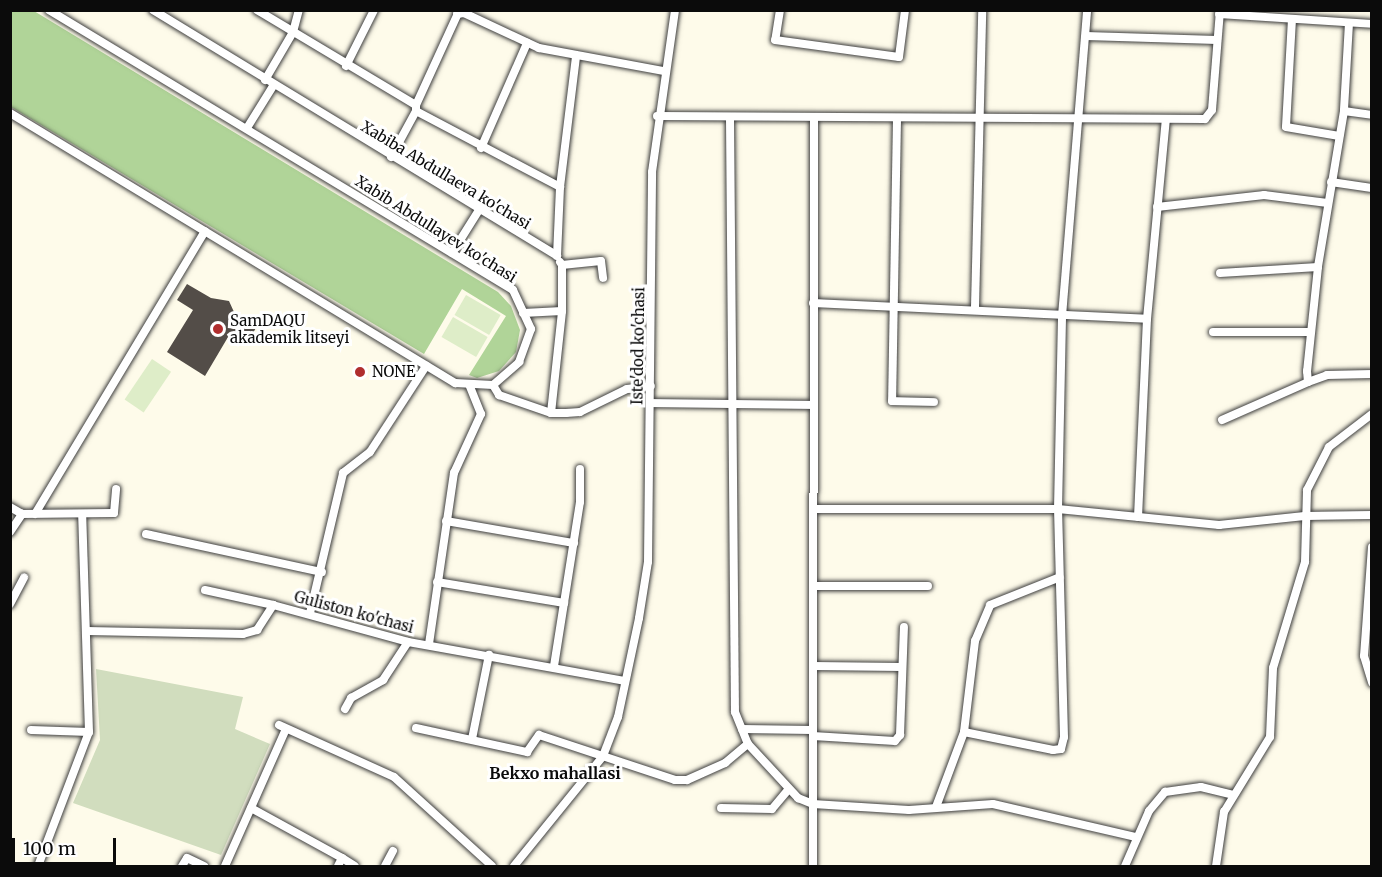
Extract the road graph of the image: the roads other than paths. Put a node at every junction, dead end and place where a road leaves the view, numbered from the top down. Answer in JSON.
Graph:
{"nodes":[{"id":1,"x":49,"y":10,"type":"edge"},
{"id":2,"x":153,"y":10,"type":"edge"},
{"id":3,"x":257,"y":10,"type":"edge"},
{"id":4,"x":299,"y":10,"type":"edge"},
{"id":5,"x":374,"y":10,"type":"edge"},
{"id":6,"x":675,"y":10,"type":"edge"},
{"id":7,"x":780,"y":10,"type":"edge"},
{"id":8,"x":905,"y":10,"type":"edge"},
{"id":9,"x":982,"y":10,"type":"edge"},
{"id":10,"x":1087,"y":10,"type":"edge"},
{"id":11,"x":1219,"y":12,"type":"edge"},
{"id":12,"x":458,"y":13,"type":"edge"},
{"id":13,"x":1292,"y":19,"type":"junction"},
{"id":14,"x":1349,"y":23,"type":"junction"},
{"id":15,"x":1371,"y":24,"type":"edge"},
{"id":16,"x":293,"y":32,"type":"junction"},
{"id":17,"x":1086,"y":36,"type":"junction"},
{"id":18,"x":1217,"y":40,"type":"junction"},
{"id":19,"x":527,"y":43,"type":"junction"},
{"id":20,"x":576,"y":57,"type":"junction"},
{"id":21,"x":346,"y":66,"type":"junction"},
{"id":22,"x":663,"y":71,"type":"junction"},
{"id":23,"x":265,"y":80,"type":"junction"},
{"id":24,"x":273,"y":86,"type":"junction"},
{"id":25,"x":416,"y":108,"type":"junction"},
{"id":26,"x":1344,"y":111,"type":"junction"},
{"id":27,"x":10,"y":113,"type":"edge"},
{"id":28,"x":1371,"y":115,"type":"edge"},
{"id":29,"x":657,"y":116,"type":"junction"},
{"id":30,"x":978,"y":117,"type":"junction"},
{"id":31,"x":1080,"y":118,"type":"junction"},
{"id":32,"x":730,"y":119,"type":"junction"},
{"id":33,"x":814,"y":119,"type":"junction"},
{"id":34,"x":897,"y":119,"type":"junction"},
{"id":35,"x":1166,"y":119,"type":"junction"},
{"id":36,"x":247,"y":128,"type":"junction"},
{"id":37,"x":1340,"y":136,"type":"junction"},
{"id":38,"x":482,"y":148,"type":"junction"},
{"id":39,"x":391,"y":157,"type":"junction"},
{"id":40,"x":1331,"y":183,"type":"junction"},
{"id":41,"x":560,"y":187,"type":"junction"},
{"id":42,"x":1371,"y":188,"type":"edge"},
{"id":43,"x":1328,"y":203,"type":"junction"},
{"id":44,"x":1157,"y":207,"type":"junction"},
{"id":45,"x":478,"y":210,"type":"junction"},
{"id":46,"x":205,"y":231,"type":"junction"},
{"id":47,"x":452,"y":253,"type":"junction"},
{"id":48,"x":557,"y":256,"type":"junction"},
{"id":49,"x":562,"y":265,"type":"junction"},
{"id":50,"x":1318,"y":267,"type":"junction"},
{"id":51,"x":1220,"y":273,"type":"dead end"},
{"id":52,"x":603,"y":278,"type":"dead end"},
{"id":53,"x":813,"y":303,"type":"junction"},
{"id":54,"x":891,"y":304,"type":"junction"},
{"id":55,"x":975,"y":307,"type":"junction"},
{"id":56,"x":561,"y":311,"type":"junction"},
{"id":57,"x":523,"y":313,"type":"junction"},
{"id":58,"x":1062,"y":316,"type":"junction"},
{"id":59,"x":1147,"y":319,"type":"junction"},
{"id":60,"x":1213,"y":332,"type":"dead end"},
{"id":61,"x":1310,"y":332,"type":"junction"},
{"id":62,"x":426,"y":366,"type":"junction"},
{"id":63,"x":1371,"y":374,"type":"edge"},
{"id":64,"x":1308,"y":382,"type":"junction"},
{"id":65,"x":469,"y":384,"type":"junction"},
{"id":66,"x":493,"y":385,"type":"junction"},
{"id":67,"x":651,"y":386,"type":"junction"},
{"id":68,"x":934,"y":402,"type":"dead end"},
{"id":69,"x":650,"y":403,"type":"junction"},
{"id":70,"x":813,"y":405,"type":"junction"},
{"id":71,"x":733,"y":406,"type":"junction"},
{"id":72,"x":551,"y":413,"type":"junction"},
{"id":73,"x":1371,"y":414,"type":"edge"},
{"id":74,"x":1222,"y":420,"type":"dead end"},
{"id":75,"x":580,"y":469,"type":"dead end"},
{"id":76,"x":116,"y":489,"type":"dead end"},
{"id":77,"x":10,"y":507,"type":"edge"},
{"id":78,"x":813,"y":509,"type":"junction"},
{"id":79,"x":1058,"y":509,"type":"junction"},
{"id":80,"x":82,"y":513,"type":"junction"},
{"id":81,"x":22,"y":514,"type":"junction"},
{"id":82,"x":35,"y":514,"type":"junction"},
{"id":83,"x":1371,"y":515,"type":"edge"},
{"id":84,"x":1305,"y":516,"type":"junction"},
{"id":85,"x":1138,"y":517,"type":"junction"},
{"id":86,"x":446,"y":521,"type":"junction"},
{"id":87,"x":10,"y":532,"type":"edge"},
{"id":88,"x":146,"y":534,"type":"dead end"},
{"id":89,"x":574,"y":543,"type":"junction"},
{"id":90,"x":1371,"y":547,"type":"edge"},
{"id":91,"x":322,"y":572,"type":"junction"},
{"id":92,"x":1060,"y":577,"type":"junction"},
{"id":93,"x":24,"y":578,"type":"dead end"},
{"id":94,"x":437,"y":582,"type":"junction"},
{"id":95,"x":814,"y":586,"type":"junction"},
{"id":96,"x":928,"y":586,"type":"dead end"},
{"id":97,"x":205,"y":590,"type":"dead end"},
{"id":98,"x":564,"y":603,"type":"junction"},
{"id":99,"x":10,"y":604,"type":"edge"},
{"id":100,"x":273,"y":605,"type":"junction"},
{"id":101,"x":310,"y":613,"type":"junction"},
{"id":102,"x":1369,"y":616,"type":"edge"},
{"id":103,"x":904,"y":627,"type":"dead end"},
{"id":104,"x":87,"y":631,"type":"junction"},
{"id":105,"x":408,"y":642,"type":"junction"},
{"id":106,"x":429,"y":644,"type":"junction"},
{"id":107,"x":489,"y":655,"type":"junction"},
{"id":108,"x":554,"y":666,"type":"junction"},
{"id":109,"x":813,"y":666,"type":"junction"},
{"id":110,"x":902,"y":667,"type":"junction"},
{"id":111,"x":625,"y":681,"type":"junction"},
{"id":112,"x":1371,"y":683,"type":"edge"},
{"id":113,"x":345,"y":709,"type":"dead end"},
{"id":114,"x":416,"y":728,"type":"dead end"},
{"id":115,"x":742,"y":729,"type":"junction"},
{"id":116,"x":31,"y":730,"type":"dead end"},
{"id":117,"x":89,"y":732,"type":"junction"},
{"id":118,"x":964,"y":732,"type":"junction"},
{"id":119,"x":813,"y":733,"type":"junction"},
{"id":120,"x":472,"y":739,"type":"junction"},
{"id":121,"x":748,"y":744,"type":"junction"},
{"id":122,"x":603,"y":756,"type":"junction"},
{"id":123,"x":789,"y":789,"type":"junction"},
{"id":124,"x":1232,"y":795,"type":"junction"},
{"id":125,"x":813,"y":804,"type":"junction"},
{"id":126,"x":936,"y":807,"type":"junction"},
{"id":127,"x":251,"y":808,"type":"junction"},
{"id":128,"x":721,"y":808,"type":"dead end"},
{"id":129,"x":1136,"y":837,"type":"junction"},
{"id":130,"x":393,"y":851,"type":"dead end"},
{"id":131,"x":340,"y":862,"type":"edge"},
{"id":132,"x":38,"y":867,"type":"edge"},
{"id":133,"x":182,"y":867,"type":"edge"},
{"id":134,"x":204,"y":867,"type":"edge"},
{"id":135,"x":225,"y":867,"type":"edge"},
{"id":136,"x":355,"y":867,"type":"edge"},
{"id":137,"x":385,"y":867,"type":"edge"},
{"id":138,"x":492,"y":867,"type":"edge"},
{"id":139,"x":514,"y":867,"type":"edge"},
{"id":140,"x":813,"y":867,"type":"edge"},
{"id":141,"x":1125,"y":867,"type":"edge"},
{"id":142,"x":1216,"y":867,"type":"edge"}],
"edges":[{"from":1,"to":36,"type":"street","name":"Xabib Abdullayev ko'chasi"},
{"from":2,"to":23,"type":"street","name":"Xabiba Abdullaeva ko'chasi"},
{"from":3,"to":16,"type":"street"},
{"from":4,"to":16,"type":"street"},
{"from":5,"to":21,"type":"street"},
{"from":6,"to":22,"type":"street","name":"Iste'dod ko'chasi"},
{"from":7,"to":8,"type":"street"},
{"from":9,"to":30,"type":"street"},
{"from":10,"to":17,"type":"street"},
{"from":11,"to":13,"type":"street"},
{"from":11,"to":18,"type":"street"},
{"from":12,"to":19,"type":"street"},
{"from":12,"to":25,"type":"street"},
{"from":13,"to":14,"type":"street"},
{"from":13,"to":37,"type":"street"},
{"from":14,"to":15,"type":"street"},
{"from":14,"to":26,"type":"street"},
{"from":16,"to":21,"type":"street"},
{"from":16,"to":23,"type":"street"},
{"from":17,"to":18,"type":"street"},
{"from":17,"to":31,"type":"street"},
{"from":18,"to":35,"type":"street"},
{"from":19,"to":20,"type":"street"},
{"from":19,"to":38,"type":"street"},
{"from":20,"to":22,"type":"street"},
{"from":20,"to":41,"type":"street"},
{"from":21,"to":25,"type":"street"},
{"from":22,"to":29,"type":"street","name":"Iste'dod ko'chasi"},
{"from":23,"to":24,"type":"street","name":"Xabiba Abdullaeva ko'chasi"},
{"from":24,"to":36,"type":"street"},
{"from":24,"to":39,"type":"street","name":"Xabiba Abdullaeva ko'chasi"},
{"from":25,"to":38,"type":"street"},
{"from":25,"to":39,"type":"street"},
{"from":26,"to":28,"type":"street"},
{"from":26,"to":37,"type":"street"},
{"from":27,"to":46,"type":"street"},
{"from":29,"to":32,"type":"street"},
{"from":29,"to":67,"type":"street","name":"Iste'dod ko'chasi"},
{"from":30,"to":31,"type":"street"},
{"from":30,"to":34,"type":"street"},
{"from":30,"to":55,"type":"street"},
{"from":31,"to":35,"type":"street"},
{"from":31,"to":58,"type":"street"},
{"from":32,"to":33,"type":"street"},
{"from":32,"to":71,"type":"street"},
{"from":33,"to":34,"type":"street"},
{"from":33,"to":53,"type":"street"},
{"from":34,"to":54,"type":"street"},
{"from":35,"to":44,"type":"street"},
{"from":36,"to":47,"type":"street","name":"Xabib Abdullayev ko'chasi"},
{"from":37,"to":40,"type":"street"},
{"from":38,"to":41,"type":"street"},
{"from":39,"to":45,"type":"street","name":"Xabiba Abdullaeva ko'chasi"},
{"from":40,"to":42,"type":"street"},
{"from":40,"to":43,"type":"street"},
{"from":41,"to":48,"type":"street"},
{"from":43,"to":44,"type":"street"},
{"from":43,"to":50,"type":"street"},
{"from":44,"to":59,"type":"street"},
{"from":45,"to":47,"type":"street"},
{"from":45,"to":48,"type":"street","name":"Xabiba Abdullaeva ko'chasi"},
{"from":46,"to":62,"type":"street"},
{"from":46,"to":82,"type":"street"},
{"from":47,"to":57,"type":"street","name":"Xabib Abdullayev ko'chasi"},
{"from":48,"to":49,"type":"street"},
{"from":49,"to":52,"type":"street"},
{"from":49,"to":56,"type":"street"},
{"from":50,"to":51,"type":"street"},
{"from":50,"to":61,"type":"street"},
{"from":53,"to":54,"type":"street"},
{"from":53,"to":70,"type":"street"},
{"from":54,"to":55,"type":"street"},
{"from":54,"to":68,"type":"street"},
{"from":55,"to":58,"type":"street"},
{"from":56,"to":57,"type":"street"},
{"from":56,"to":72,"type":"street"},
{"from":57,"to":66,"type":"street","name":"Xabib Abdullayev ko'chasi"},
{"from":58,"to":59,"type":"street"},
{"from":58,"to":79,"type":"street"},
{"from":59,"to":85,"type":"street"},
{"from":60,"to":61,"type":"street"},
{"from":61,"to":64,"type":"street"},
{"from":62,"to":65,"type":"street"},
{"from":62,"to":91,"type":"street"},
{"from":63,"to":64,"type":"street"},
{"from":64,"to":74,"type":"street"},
{"from":65,"to":66,"type":"street"},
{"from":65,"to":86,"type":"street"},
{"from":66,"to":72,"type":"street"},
{"from":67,"to":69,"type":"street","name":"Iste'dod ko'chasi"},
{"from":67,"to":72,"type":"street"},
{"from":69,"to":71,"type":"street"},
{"from":69,"to":111,"type":"street","name":"Iste'dod ko'chasi"},
{"from":70,"to":71,"type":"street"},
{"from":70,"to":78,"type":"street"},
{"from":71,"to":115,"type":"street"},
{"from":73,"to":84,"type":"street"},
{"from":75,"to":89,"type":"street"},
{"from":76,"to":80,"type":"street"},
{"from":77,"to":81,"type":"street"},
{"from":78,"to":79,"type":"street"},
{"from":78,"to":95,"type":"street"},
{"from":79,"to":85,"type":"street"},
{"from":79,"to":92,"type":"street"},
{"from":80,"to":82,"type":"street"},
{"from":80,"to":104,"type":"street"},
{"from":81,"to":82,"type":"street"},
{"from":81,"to":87,"type":"street"},
{"from":83,"to":84,"type":"street"},
{"from":84,"to":85,"type":"street"},
{"from":84,"to":124,"type":"street"},
{"from":86,"to":89,"type":"street"},
{"from":86,"to":94,"type":"street"},
{"from":88,"to":91,"type":"street"},
{"from":89,"to":98,"type":"street"},
{"from":90,"to":102,"type":"street"},
{"from":91,"to":101,"type":"street"},
{"from":92,"to":118,"type":"street"},
{"from":92,"to":118,"type":"street"},
{"from":93,"to":99,"type":"street"},
{"from":94,"to":98,"type":"street"},
{"from":94,"to":106,"type":"street"},
{"from":95,"to":96,"type":"street"},
{"from":95,"to":109,"type":"street"},
{"from":97,"to":100,"type":"street"},
{"from":98,"to":108,"type":"street"},
{"from":100,"to":101,"type":"street","name":"Guliston ko'chasi"},
{"from":100,"to":104,"type":"street","name":"Guliston ko'chasi"},
{"from":101,"to":105,"type":"street","name":"Guliston ko'chasi"},
{"from":102,"to":112,"type":"street"},
{"from":103,"to":110,"type":"street"},
{"from":104,"to":117,"type":"street"},
{"from":105,"to":106,"type":"street","name":"Guliston ko'chasi"},
{"from":105,"to":113,"type":"street"},
{"from":106,"to":107,"type":"street","name":"Guliston ko'chasi"},
{"from":107,"to":108,"type":"street","name":"Guliston ko'chasi"},
{"from":107,"to":120,"type":"street"},
{"from":108,"to":111,"type":"street","name":"Guliston ko'chasi"},
{"from":109,"to":110,"type":"street"},
{"from":109,"to":119,"type":"street"},
{"from":110,"to":119,"type":"street"},
{"from":111,"to":122,"type":"street","name":"Iste'dod ko'chasi"},
{"from":114,"to":120,"type":"street"},
{"from":115,"to":119,"type":"street"},
{"from":115,"to":121,"type":"street"},
{"from":116,"to":117,"type":"street"},
{"from":117,"to":132,"type":"street"},
{"from":118,"to":126,"type":"street"},
{"from":119,"to":125,"type":"street"},
{"from":120,"to":122,"type":"street"},
{"from":121,"to":122,"type":"street"},
{"from":121,"to":123,"type":"street"},
{"from":122,"to":139,"type":"street"},
{"from":123,"to":125,"type":"street"},
{"from":123,"to":128,"type":"street"},
{"from":124,"to":129,"type":"street"},
{"from":124,"to":142,"type":"street"},
{"from":125,"to":126,"type":"street"},
{"from":125,"to":140,"type":"street"},
{"from":126,"to":129,"type":"street"},
{"from":127,"to":131,"type":"street"},
{"from":127,"to":135,"type":"street"},
{"from":127,"to":138,"type":"street"},
{"from":129,"to":141,"type":"street"},
{"from":130,"to":137,"type":"street"},
{"from":131,"to":136,"type":"street"},
{"from":133,"to":134,"type":"street"}]}
